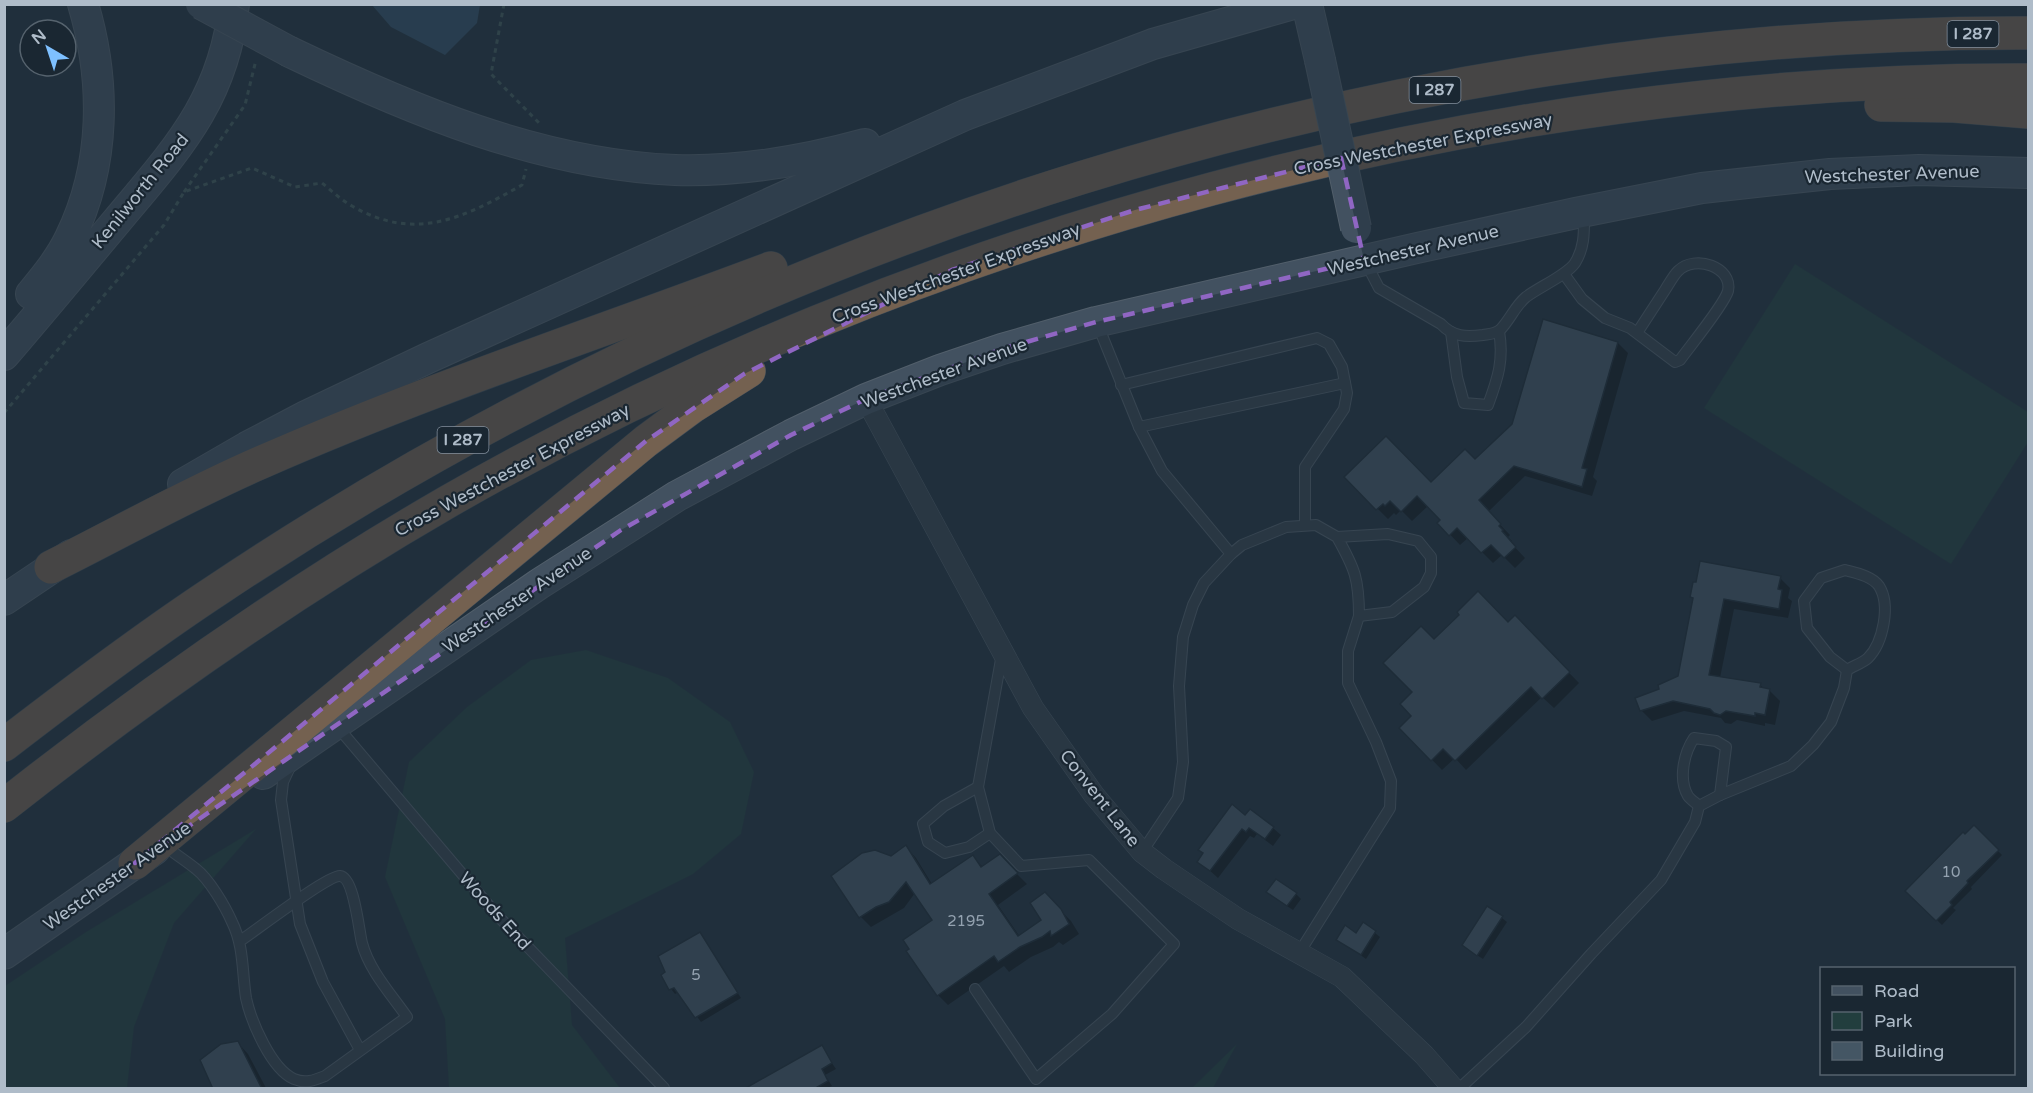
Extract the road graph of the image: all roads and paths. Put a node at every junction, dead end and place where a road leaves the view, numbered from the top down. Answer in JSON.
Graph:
{"nodes":[{"id":1,"x":201,"y":4,"type":"edge"},
{"id":2,"x":234,"y":4,"type":"edge"},
{"id":3,"x":504,"y":4,"type":"edge"},
{"id":4,"x":1293,"y":4,"type":"edge"},
{"id":5,"x":1307,"y":4,"type":"edge"},
{"id":6,"x":92,"y":13,"type":"edge"},
{"id":7,"x":2028,"y":23,"type":"edge"},
{"id":8,"x":2028,"y":33,"type":"edge"},
{"id":9,"x":1917,"y":35,"type":"junction"},
{"id":10,"x":257,"y":55,"type":"dead end"},
{"id":11,"x":2028,"y":80,"type":"edge"},
{"id":12,"x":1684,"y":100,"type":"junction"},
{"id":13,"x":2028,"y":112,"type":"edge"},
{"id":14,"x":965,"y":115,"type":"junction"},
{"id":15,"x":533,"y":148,"type":"junction"},
{"id":16,"x":2028,"y":173,"type":"edge"},
{"id":17,"x":184,"y":192,"type":"junction"},
{"id":18,"x":1584,"y":212,"type":"junction"},
{"id":19,"x":966,"y":216,"type":"junction"},
{"id":20,"x":1364,"y":260,"type":"junction"},
{"id":21,"x":1564,"y":274,"type":"junction"},
{"id":22,"x":922,"y":281,"type":"junction"},
{"id":23,"x":1096,"y":322,"type":"junction"},
{"id":24,"x":4,"y":329,"type":"edge"},
{"id":25,"x":1499,"y":331,"type":"junction"},
{"id":26,"x":1451,"y":332,"type":"junction"},
{"id":27,"x":1637,"y":333,"type":"junction"},
{"id":28,"x":4,"y":355,"type":"edge"},
{"id":29,"x":1345,"y":383,"type":"junction"},
{"id":30,"x":1121,"y":385,"type":"junction"},
{"id":31,"x":866,"y":399,"type":"junction"},
{"id":32,"x":4,"y":413,"type":"edge"},
{"id":33,"x":1139,"y":427,"type":"junction"},
{"id":34,"x":1305,"y":524,"type":"junction"},
{"id":35,"x":1337,"y":537,"type":"junction"},
{"id":36,"x":1231,"y":554,"type":"junction"},
{"id":37,"x":51,"y":567,"type":"junction"},
{"id":38,"x":4,"y":600,"type":"edge"},
{"id":39,"x":1359,"y":616,"type":"junction"},
{"id":40,"x":1002,"y":654,"type":"junction"},
{"id":41,"x":1847,"y":670,"type":"junction"},
{"id":42,"x":335,"y":725,"type":"junction"},
{"id":43,"x":4,"y":745,"type":"edge"},
{"id":44,"x":298,"y":750,"type":"junction"},
{"id":45,"x":978,"y":787,"type":"junction"},
{"id":46,"x":1720,"y":795,"type":"junction"},
{"id":47,"x":4,"y":806,"type":"edge"},
{"id":48,"x":1699,"y":806,"type":"junction"},
{"id":49,"x":990,"y":833,"type":"junction"},
{"id":50,"x":162,"y":844,"type":"junction"},
{"id":51,"x":1142,"y":852,"type":"junction"},
{"id":52,"x":135,"y":863,"type":"junction"},
{"id":53,"x":297,"y":901,"type":"junction"},
{"id":54,"x":240,"y":941,"type":"junction"},
{"id":55,"x":1299,"y":952,"type":"junction"},
{"id":56,"x":4,"y":954,"type":"edge"},
{"id":57,"x":975,"y":989,"type":"dead end"},
{"id":58,"x":360,"y":1050,"type":"junction"},
{"id":59,"x":664,"y":1089,"type":"edge"},
{"id":60,"x":1453,"y":1089,"type":"edge"},
{"id":61,"x":1460,"y":1089,"type":"edge"}],
"edges":[{"from":1,"to":15,"type":"main road","bridge":true},
{"from":2,"to":28,"type":"main road","name":"Kenilworth Road"},
{"from":3,"to":15,"type":"path"},
{"from":4,"to":14,"type":"main road"},
{"from":5,"to":20,"type":"main road","bridge":true},
{"from":6,"to":24,"type":"main road","name":"Kenilworth Road"},
{"from":7,"to":9,"type":"highway"},
{"from":8,"to":9,"type":"highway","number":"I 287"},
{"from":9,"to":19,"type":"highway","number":"I 287"},
{"from":10,"to":17,"type":"path"},
{"from":11,"to":12,"type":"highway","name":"Cross Westchester Expressway","number":"I 287"},
{"from":12,"to":13,"type":"highway"},
{"from":12,"to":22,"type":"highway","name":"Cross Westchester Expressway","number":"I 287"},
{"from":14,"to":15,"type":"main road"},
{"from":14,"to":37,"type":"main road"},
{"from":15,"to":17,"type":"path"},
{"from":16,"to":18,"type":"main road","name":"Westchester Avenue"},
{"from":17,"to":32,"type":"path"},
{"from":18,"to":20,"type":"main road","name":"Westchester Avenue"},
{"from":18,"to":21,"type":"lane"},
{"from":19,"to":37,"type":"highway"},
{"from":19,"to":43,"type":"highway","number":"I 287"},
{"from":20,"to":23,"type":"main road","name":"Westchester Avenue"},
{"from":20,"to":26,"type":"lane"},
{"from":21,"to":25,"type":"lane"},
{"from":21,"to":27,"type":"lane"},
{"from":22,"to":47,"type":"highway","name":"Cross Westchester Expressway","number":"I 287"},
{"from":22,"to":52,"type":"highway"},
{"from":23,"to":30,"type":"lane"},
{"from":23,"to":31,"type":"main road","name":"Westchester Avenue"},
{"from":25,"to":26,"type":"lane"},
{"from":25,"to":26,"type":"lane"},
{"from":27,"to":27,"type":"lane"},
{"from":29,"to":30,"type":"lane"},
{"from":29,"to":33,"type":"lane"},
{"from":29,"to":34,"type":"lane"},
{"from":30,"to":33,"type":"lane"},
{"from":31,"to":40,"type":"street","name":"Convent Lane"},
{"from":31,"to":42,"type":"main road","name":"Westchester Avenue"},
{"from":33,"to":36,"type":"lane"},
{"from":34,"to":35,"type":"lane"},
{"from":34,"to":36,"type":"lane"},
{"from":35,"to":39,"type":"lane"},
{"from":35,"to":39,"type":"lane"},
{"from":36,"to":51,"type":"lane"},
{"from":37,"to":38,"type":"main road"},
{"from":39,"to":55,"type":"lane"},
{"from":40,"to":45,"type":"lane"},
{"from":40,"to":51,"type":"street","name":"Convent Lane"},
{"from":41,"to":41,"type":"lane"},
{"from":41,"to":46,"type":"lane"},
{"from":42,"to":44,"type":"main road","name":"Westchester Avenue"},
{"from":42,"to":59,"type":"lane","name":"Woods End"},
{"from":44,"to":50,"type":"main road","name":"Westchester Avenue"},
{"from":44,"to":53,"type":"lane"},
{"from":45,"to":49,"type":"lane"},
{"from":45,"to":49,"type":"lane"},
{"from":46,"to":48,"type":"lane"},
{"from":46,"to":48,"type":"lane"},
{"from":48,"to":61,"type":"lane"},
{"from":49,"to":57,"type":"lane"},
{"from":50,"to":52,"type":"main road","name":"Westchester Avenue"},
{"from":50,"to":54,"type":"lane"},
{"from":51,"to":55,"type":"street","name":"Convent Lane"},
{"from":52,"to":56,"type":"main road","name":"Westchester Avenue"},
{"from":53,"to":54,"type":"lane"},
{"from":53,"to":58,"type":"lane"},
{"from":53,"to":58,"type":"lane"},
{"from":54,"to":58,"type":"lane"},
{"from":55,"to":60,"type":"street","name":"Convent Lane"}]}
